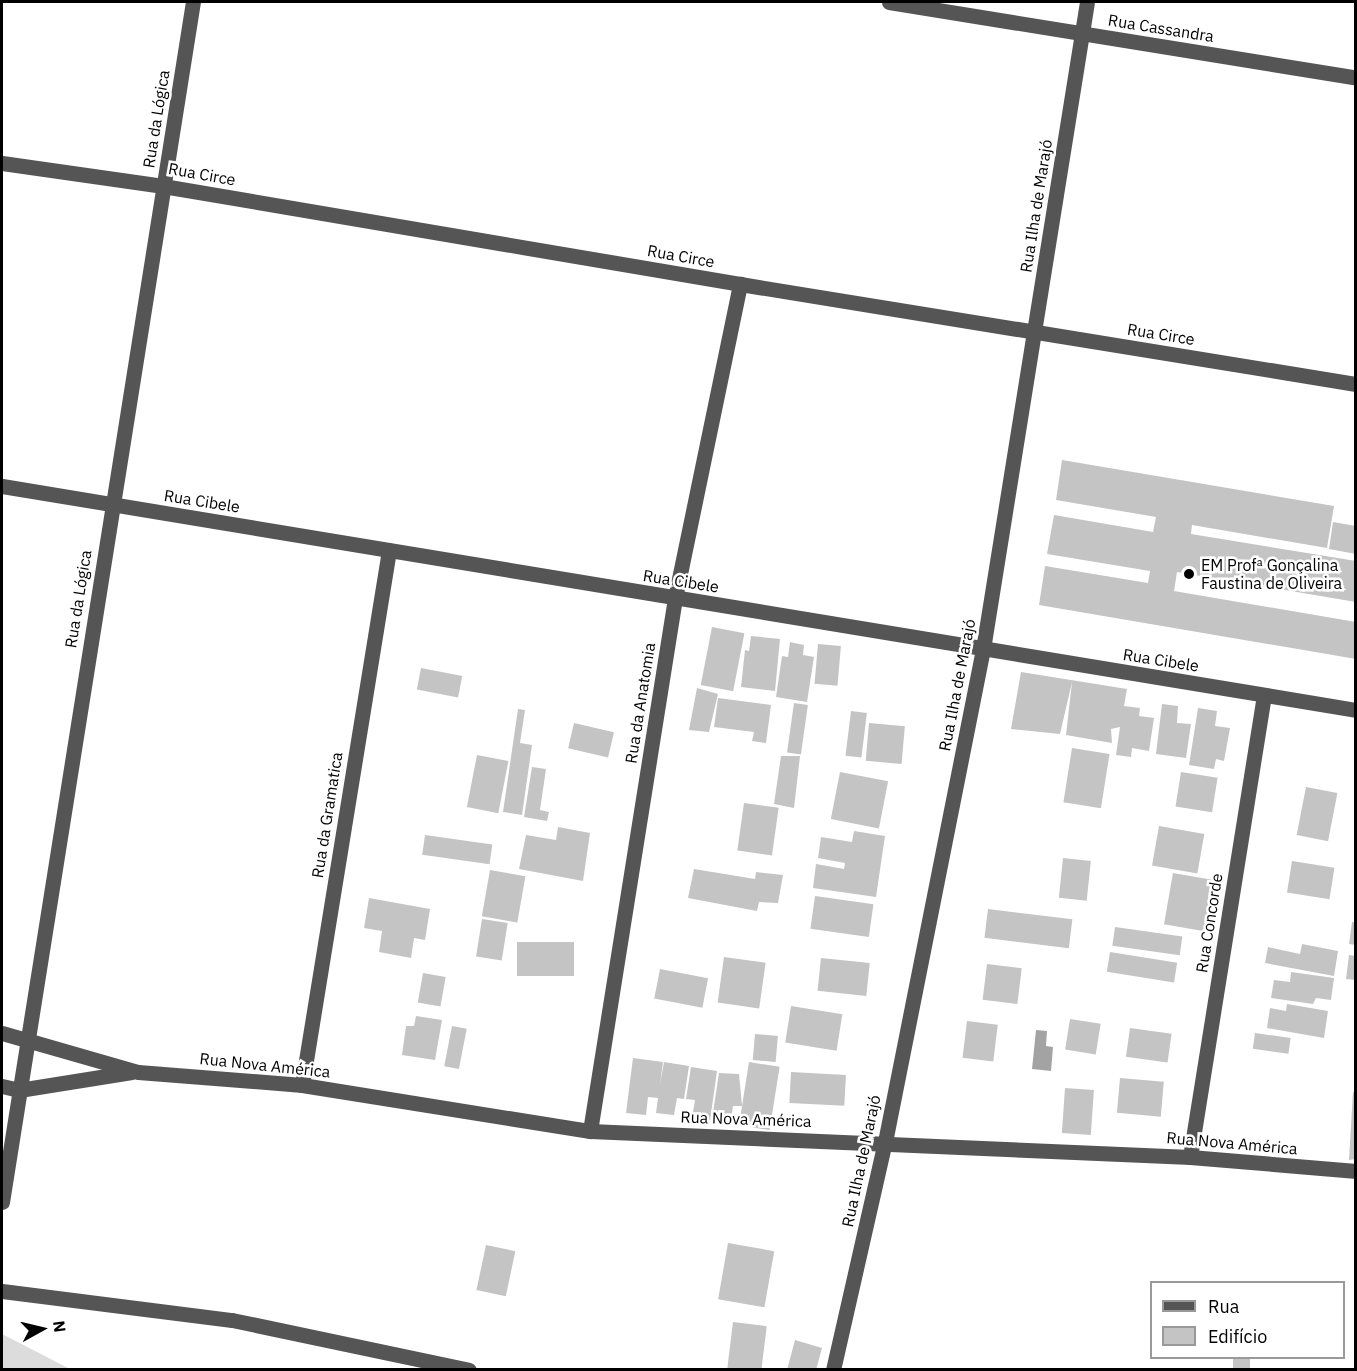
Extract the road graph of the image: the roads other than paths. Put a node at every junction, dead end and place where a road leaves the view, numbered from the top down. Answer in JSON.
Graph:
{"nodes":[{"id":1,"x":193,"y":2,"type":"edge"},
{"id":2,"x":889,"y":2,"type":"edge"},
{"id":3,"x":1087,"y":2,"type":"edge"},
{"id":4,"x":1082,"y":33,"type":"junction"},
{"id":5,"x":1356,"y":78,"type":"edge"},
{"id":6,"x":2,"y":163,"type":"edge"},
{"id":7,"x":163,"y":186,"type":"junction"},
{"id":8,"x":740,"y":284,"type":"junction"},
{"id":9,"x":1034,"y":332,"type":"junction"},
{"id":10,"x":1356,"y":384,"type":"edge"},
{"id":11,"x":2,"y":486,"type":"edge"},
{"id":12,"x":112,"y":505,"type":"junction"},
{"id":13,"x":389,"y":550,"type":"junction"},
{"id":14,"x":675,"y":598,"type":"junction"},
{"id":15,"x":983,"y":649,"type":"junction"},
{"id":16,"x":1264,"y":695,"type":"junction"},
{"id":17,"x":1356,"y":710,"type":"edge"},
{"id":18,"x":2,"y":1033,"type":"edge"},
{"id":19,"x":26,"y":1038,"type":"junction"},
{"id":20,"x":138,"y":1072,"type":"junction"},
{"id":21,"x":302,"y":1085,"type":"junction"},
{"id":22,"x":2,"y":1086,"type":"edge"},
{"id":23,"x":19,"y":1090,"type":"junction"},
{"id":24,"x":590,"y":1131,"type":"junction"},
{"id":25,"x":885,"y":1142,"type":"junction"},
{"id":26,"x":1190,"y":1157,"type":"junction"},
{"id":27,"x":1356,"y":1171,"type":"edge"},
{"id":28,"x":2,"y":1202,"type":"edge"},
{"id":29,"x":2,"y":1291,"type":"edge"},
{"id":30,"x":469,"y":1370,"type":"edge"},
{"id":31,"x":833,"y":1370,"type":"edge"}],
"edges":[{"from":1,"to":7,"type":"street","name":"Rua da Lógica"},
{"from":2,"to":4,"type":"street","name":"Rua Cassandra"},
{"from":3,"to":4,"type":"street","name":"Rua Ilha de Marajó"},
{"from":4,"to":5,"type":"street","name":"Rua Cassandra"},
{"from":4,"to":9,"type":"street","name":"Rua Ilha de Marajó"},
{"from":6,"to":7,"type":"street","name":"Rua Circe"},
{"from":7,"to":8,"type":"street","name":"Rua Circe"},
{"from":7,"to":12,"type":"street","name":"Rua da Lógica"},
{"from":8,"to":9,"type":"street","name":"Rua Circe"},
{"from":8,"to":14,"type":"street","name":"Rua da Anatomia"},
{"from":9,"to":10,"type":"street","name":"Rua Circe"},
{"from":9,"to":15,"type":"street","name":"Rua Ilha de Marajó"},
{"from":11,"to":12,"type":"street","name":"Rua Cibele"},
{"from":12,"to":13,"type":"street","name":"Rua Cibele"},
{"from":12,"to":19,"type":"street","name":"Rua da Lógica"},
{"from":13,"to":14,"type":"street","name":"Rua Cibele"},
{"from":13,"to":21,"type":"street","name":"Rua da Gramatica"},
{"from":14,"to":15,"type":"street","name":"Rua Cibele"},
{"from":14,"to":24,"type":"street","name":"Rua da Anatomia"},
{"from":15,"to":16,"type":"street","name":"Rua Cibele"},
{"from":15,"to":25,"type":"street","name":"Rua Ilha de Marajó"},
{"from":16,"to":17,"type":"street","name":"Rua Cibele"},
{"from":16,"to":26,"type":"street","name":"Rua Concorde"},
{"from":18,"to":19,"type":"street","name":"Rua Nova América"},
{"from":19,"to":20,"type":"street","name":"Rua Nova América"},
{"from":19,"to":23,"type":"street","name":"Rua da Lógica"},
{"from":20,"to":21,"type":"street","name":"Rua Nova América"},
{"from":20,"to":23,"type":"street","name":"Rua Nova América"},
{"from":21,"to":24,"type":"street","name":"Rua Nova América"},
{"from":22,"to":23,"type":"street","name":"Rua Nova América"},
{"from":23,"to":28,"type":"street","name":"Rua da Lógica"},
{"from":24,"to":25,"type":"street","name":"Rua Nova América"},
{"from":25,"to":26,"type":"street","name":"Rua Nova América"},
{"from":25,"to":31,"type":"street","name":"Rua Ilha de Marajó"},
{"from":26,"to":27,"type":"street","name":"Rua Nova América"},
{"from":29,"to":30,"type":"street"}]}
